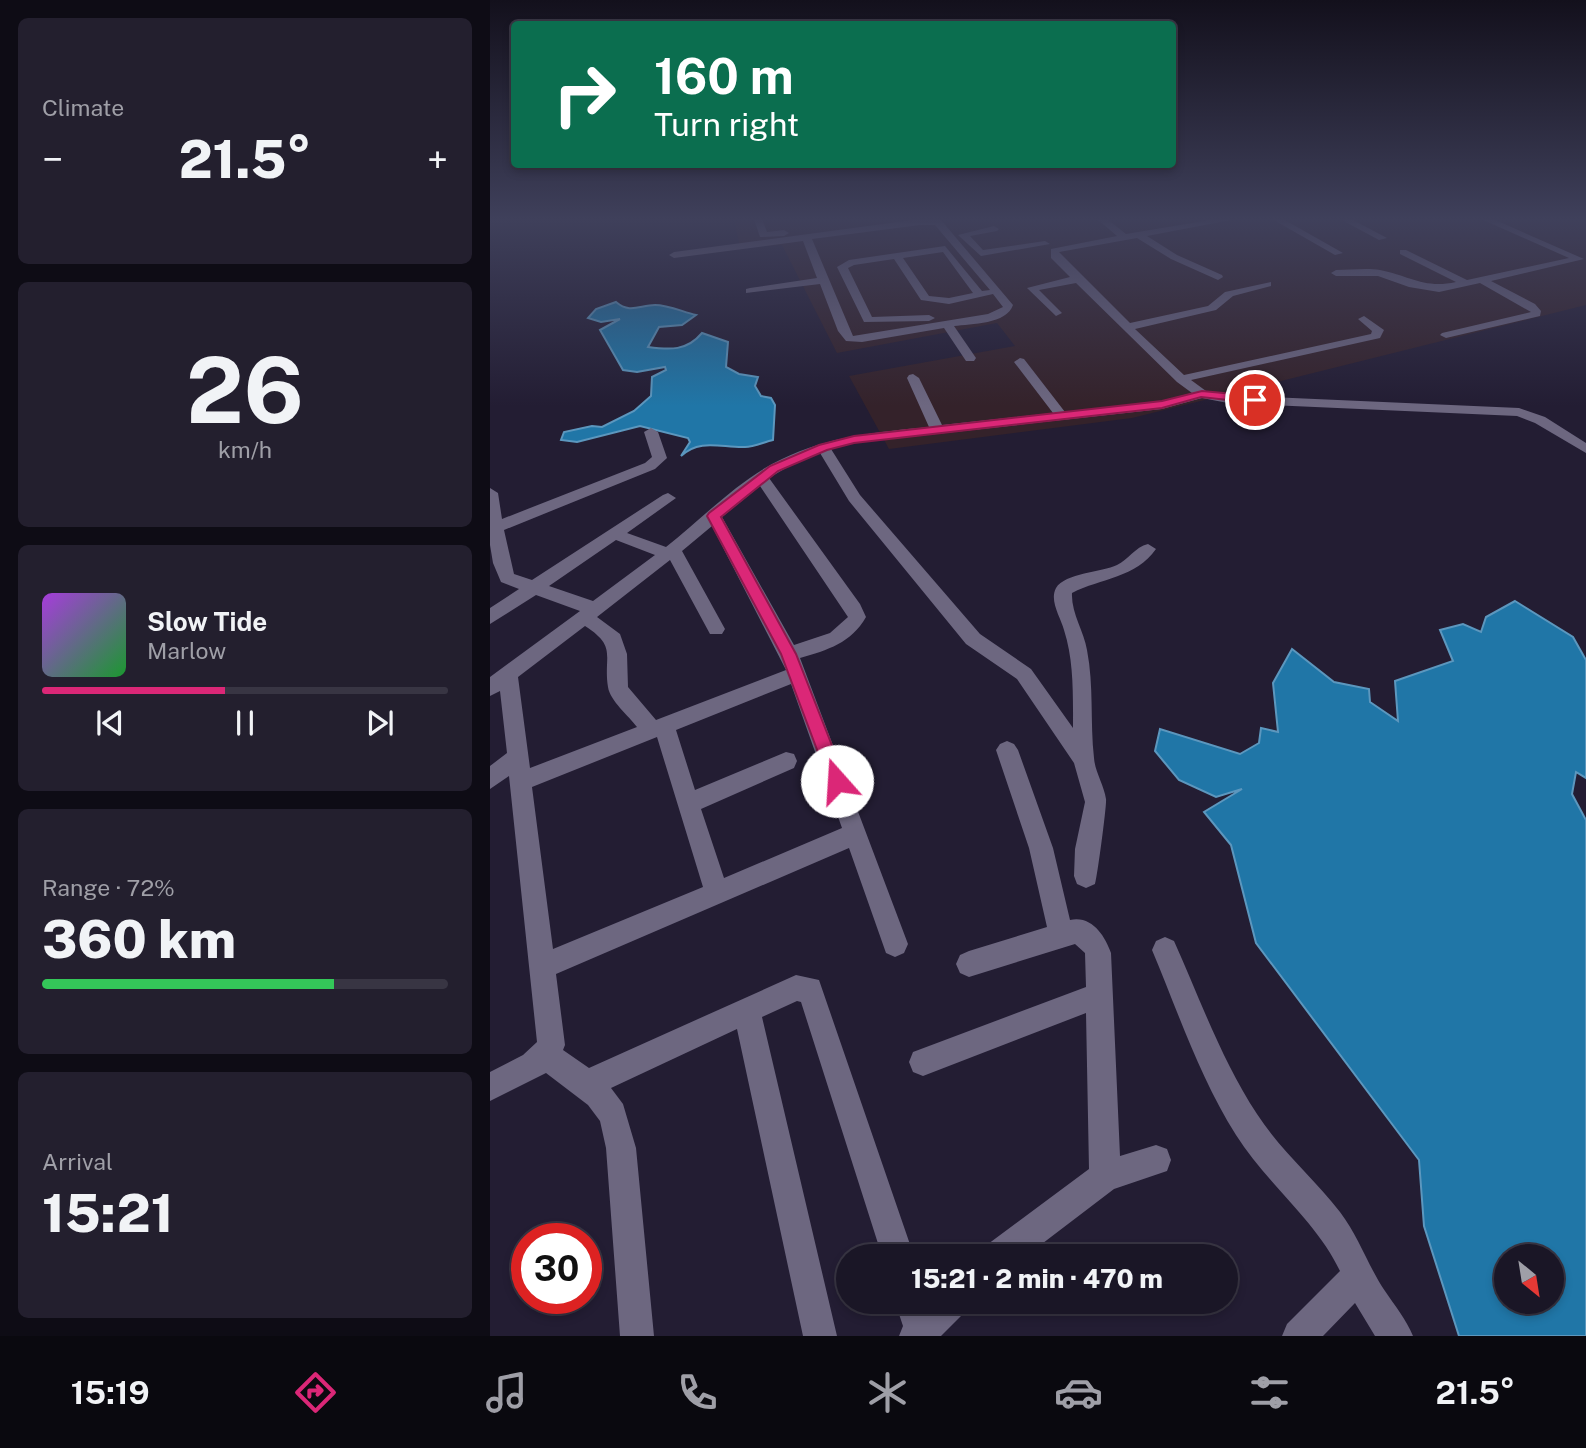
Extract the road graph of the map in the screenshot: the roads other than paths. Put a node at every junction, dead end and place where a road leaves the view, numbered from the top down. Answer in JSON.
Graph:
{"nodes":[{"id":1,"x":813,"y":281,"type":"edge"},
{"id":2,"x":824,"y":281,"type":"edge"},
{"id":3,"x":849,"y":281,"type":"edge"},
{"id":4,"x":915,"y":281,"type":"edge"},
{"id":5,"x":971,"y":281,"type":"edge"},
{"id":6,"x":989,"y":281,"type":"edge"},
{"id":7,"x":1066,"y":281,"type":"edge"},
{"id":8,"x":1080,"y":281,"type":"edge"},
{"id":9,"x":1407,"y":281,"type":"edge"},
{"id":10,"x":1462,"y":281,"type":"edge"},
{"id":11,"x":1474,"y":281,"type":"edge"},
{"id":12,"x":1485,"y":281,"type":"edge"},
{"id":13,"x":1465,"y":283,"type":"junction"},
{"id":14,"x":1267,"y":284,"type":"dead end"},
{"id":15,"x":750,"y":290,"type":"dead end"},
{"id":16,"x":997,"y":291,"type":"junction"},
{"id":17,"x":981,"y":294,"type":"junction"},
{"id":18,"x":1056,"y":313,"type":"dead end"},
{"id":19,"x":1364,"y":319,"type":"dead end"},
{"id":20,"x":947,"y":325,"type":"junction"},
{"id":21,"x":1127,"y":327,"type":"junction"},
{"id":22,"x":1446,"y":335,"type":"dead end"},
{"id":23,"x":970,"y":358,"type":"dead end"},
{"id":24,"x":1020,"y":362,"type":"dead end"},
{"id":25,"x":913,"y":378,"type":"dead end"},
{"id":26,"x":1181,"y":379,"type":"junction"},
{"id":27,"x":1202,"y":394,"type":"junction"},
{"id":28,"x":1060,"y":415,"type":"junction"},
{"id":29,"x":937,"y":429,"type":"junction"},
{"id":30,"x":651,"y":432,"type":"dead end"},
{"id":31,"x":823,"y":447,"type":"junction"},
{"id":32,"x":1586,"y":449,"type":"edge"},
{"id":33,"x":761,"y":477,"type":"junction"},
{"id":34,"x":490,"y":493,"type":"edge"},
{"id":35,"x":668,"y":498,"type":"dead end"},
{"id":36,"x":714,"y":516,"type":"junction"},
{"id":37,"x":493,"y":529,"type":"edge"},
{"id":38,"x":615,"y":534,"type":"junction"},
{"id":39,"x":1148,"y":549,"type":"dead end"},
{"id":40,"x":670,"y":552,"type":"junction"},
{"id":41,"x":534,"y":588,"type":"junction"},
{"id":42,"x":589,"y":613,"type":"junction"},
{"id":43,"x":490,"y":617,"type":"edge"},
{"id":44,"x":716,"y":629,"type":"dead end"},
{"id":45,"x":789,"y":654,"type":"junction"},
{"id":46,"x":796,"y":674,"type":"junction"},
{"id":47,"x":499,"y":681,"type":"edge"},
{"id":48,"x":658,"y":728,"type":"junction"},
{"id":49,"x":1007,"y":750,"type":"dead end"},
{"id":50,"x":1084,"y":760,"type":"junction"},
{"id":51,"x":786,"y":761,"type":"dead end"},
{"id":52,"x":518,"y":769,"type":"junction"},
{"id":53,"x":490,"y":779,"type":"edge"},
{"id":54,"x":688,"y":804,"type":"junction"},
{"id":55,"x":855,"y":834,"type":"junction"},
{"id":56,"x":1086,"y":877,"type":"dead end"},
{"id":57,"x":717,"y":893,"type":"junction"},
{"id":58,"x":1061,"y":934,"type":"junction"},
{"id":59,"x":895,"y":944,"type":"dead end"},
{"id":60,"x":1165,"y":950,"type":"dead end"},
{"id":61,"x":969,"y":964,"type":"dead end"},
{"id":62,"x":544,"y":966,"type":"junction"},
{"id":63,"x":1099,"y":995,"type":"junction"},
{"id":64,"x":747,"y":1011,"type":"junction"},
{"id":65,"x":546,"y":1056,"type":"junction"},
{"id":66,"x":923,"y":1062,"type":"dead end"},
{"id":67,"x":586,"y":1084,"type":"junction"},
{"id":68,"x":490,"y":1087,"type":"edge"},
{"id":69,"x":1156,"y":1160,"type":"dead end"},
{"id":70,"x":1105,"y":1176,"type":"junction"},
{"id":71,"x":894,"y":1244,"type":"edge"},
{"id":72,"x":1016,"y":1244,"type":"edge"},
{"id":73,"x":1358,"y":1276,"type":"junction"},
{"id":74,"x":934,"y":1314,"type":"edge"},
{"id":75,"x":918,"y":1326,"type":"edge"},
{"id":76,"x":637,"y":1336,"type":"edge"},
{"id":77,"x":820,"y":1336,"type":"edge"},
{"id":78,"x":1299,"y":1336,"type":"edge"},
{"id":79,"x":1396,"y":1336,"type":"edge"}],
"edges":[{"from":1,"to":15,"type":"street"},
{"from":2,"to":20,"type":"street"},
{"from":3,"to":17,"type":"street"},
{"from":4,"to":17,"type":"street"},
{"from":5,"to":17,"type":"street"},
{"from":6,"to":16,"type":"street"},
{"from":7,"to":18,"type":"street"},
{"from":8,"to":21,"type":"street"},
{"from":9,"to":13,"type":"street"},
{"from":10,"to":13,"type":"street"},
{"from":11,"to":13,"type":"street"},
{"from":12,"to":22,"type":"street"},
{"from":14,"to":21,"type":"street"},
{"from":16,"to":17,"type":"street"},
{"from":16,"to":20,"type":"street"},
{"from":19,"to":26,"type":"street"},
{"from":20,"to":23,"type":"street"},
{"from":21,"to":26,"type":"street"},
{"from":24,"to":28,"type":"street"},
{"from":25,"to":29,"type":"street"},
{"from":26,"to":27,"type":"street"},
{"from":27,"to":28,"type":"street"},
{"from":27,"to":32,"type":"street"},
{"from":28,"to":29,"type":"street"},
{"from":29,"to":31,"type":"street"},
{"from":30,"to":37,"type":"street"},
{"from":31,"to":33,"type":"street"},
{"from":31,"to":50,"type":"street"},
{"from":33,"to":36,"type":"street"},
{"from":33,"to":45,"type":"street"},
{"from":34,"to":37,"type":"street"},
{"from":35,"to":38,"type":"street"},
{"from":36,"to":40,"type":"street"},
{"from":36,"to":45,"type":"street"},
{"from":37,"to":41,"type":"street"},
{"from":38,"to":40,"type":"street"},
{"from":38,"to":41,"type":"street"},
{"from":39,"to":50,"type":"street"},
{"from":40,"to":42,"type":"street"},
{"from":40,"to":44,"type":"street"},
{"from":41,"to":42,"type":"street"},
{"from":41,"to":43,"type":"street"},
{"from":42,"to":47,"type":"street"},
{"from":42,"to":48,"type":"street"},
{"from":45,"to":46,"type":"street"},
{"from":46,"to":48,"type":"street"},
{"from":46,"to":55,"type":"street"},
{"from":47,"to":52,"type":"street"},
{"from":48,"to":52,"type":"street"},
{"from":48,"to":54,"type":"street"},
{"from":49,"to":58,"type":"street"},
{"from":50,"to":56,"type":"street"},
{"from":51,"to":54,"type":"street"},
{"from":52,"to":53,"type":"street"},
{"from":52,"to":62,"type":"street"},
{"from":54,"to":57,"type":"street"},
{"from":55,"to":57,"type":"street"},
{"from":55,"to":59,"type":"street"},
{"from":57,"to":62,"type":"street"},
{"from":58,"to":61,"type":"street"},
{"from":58,"to":63,"type":"street"},
{"from":60,"to":73,"type":"street"},
{"from":62,"to":65,"type":"street"},
{"from":63,"to":66,"type":"street"},
{"from":63,"to":70,"type":"street"},
{"from":64,"to":67,"type":"street"},
{"from":64,"to":71,"type":"street"},
{"from":64,"to":77,"type":"street"},
{"from":65,"to":67,"type":"street"},
{"from":65,"to":68,"type":"street"},
{"from":67,"to":76,"type":"street"},
{"from":69,"to":70,"type":"street"},
{"from":70,"to":72,"type":"street"},
{"from":73,"to":78,"type":"street"},
{"from":73,"to":79,"type":"street"},
{"from":74,"to":75,"type":"street"}]}
